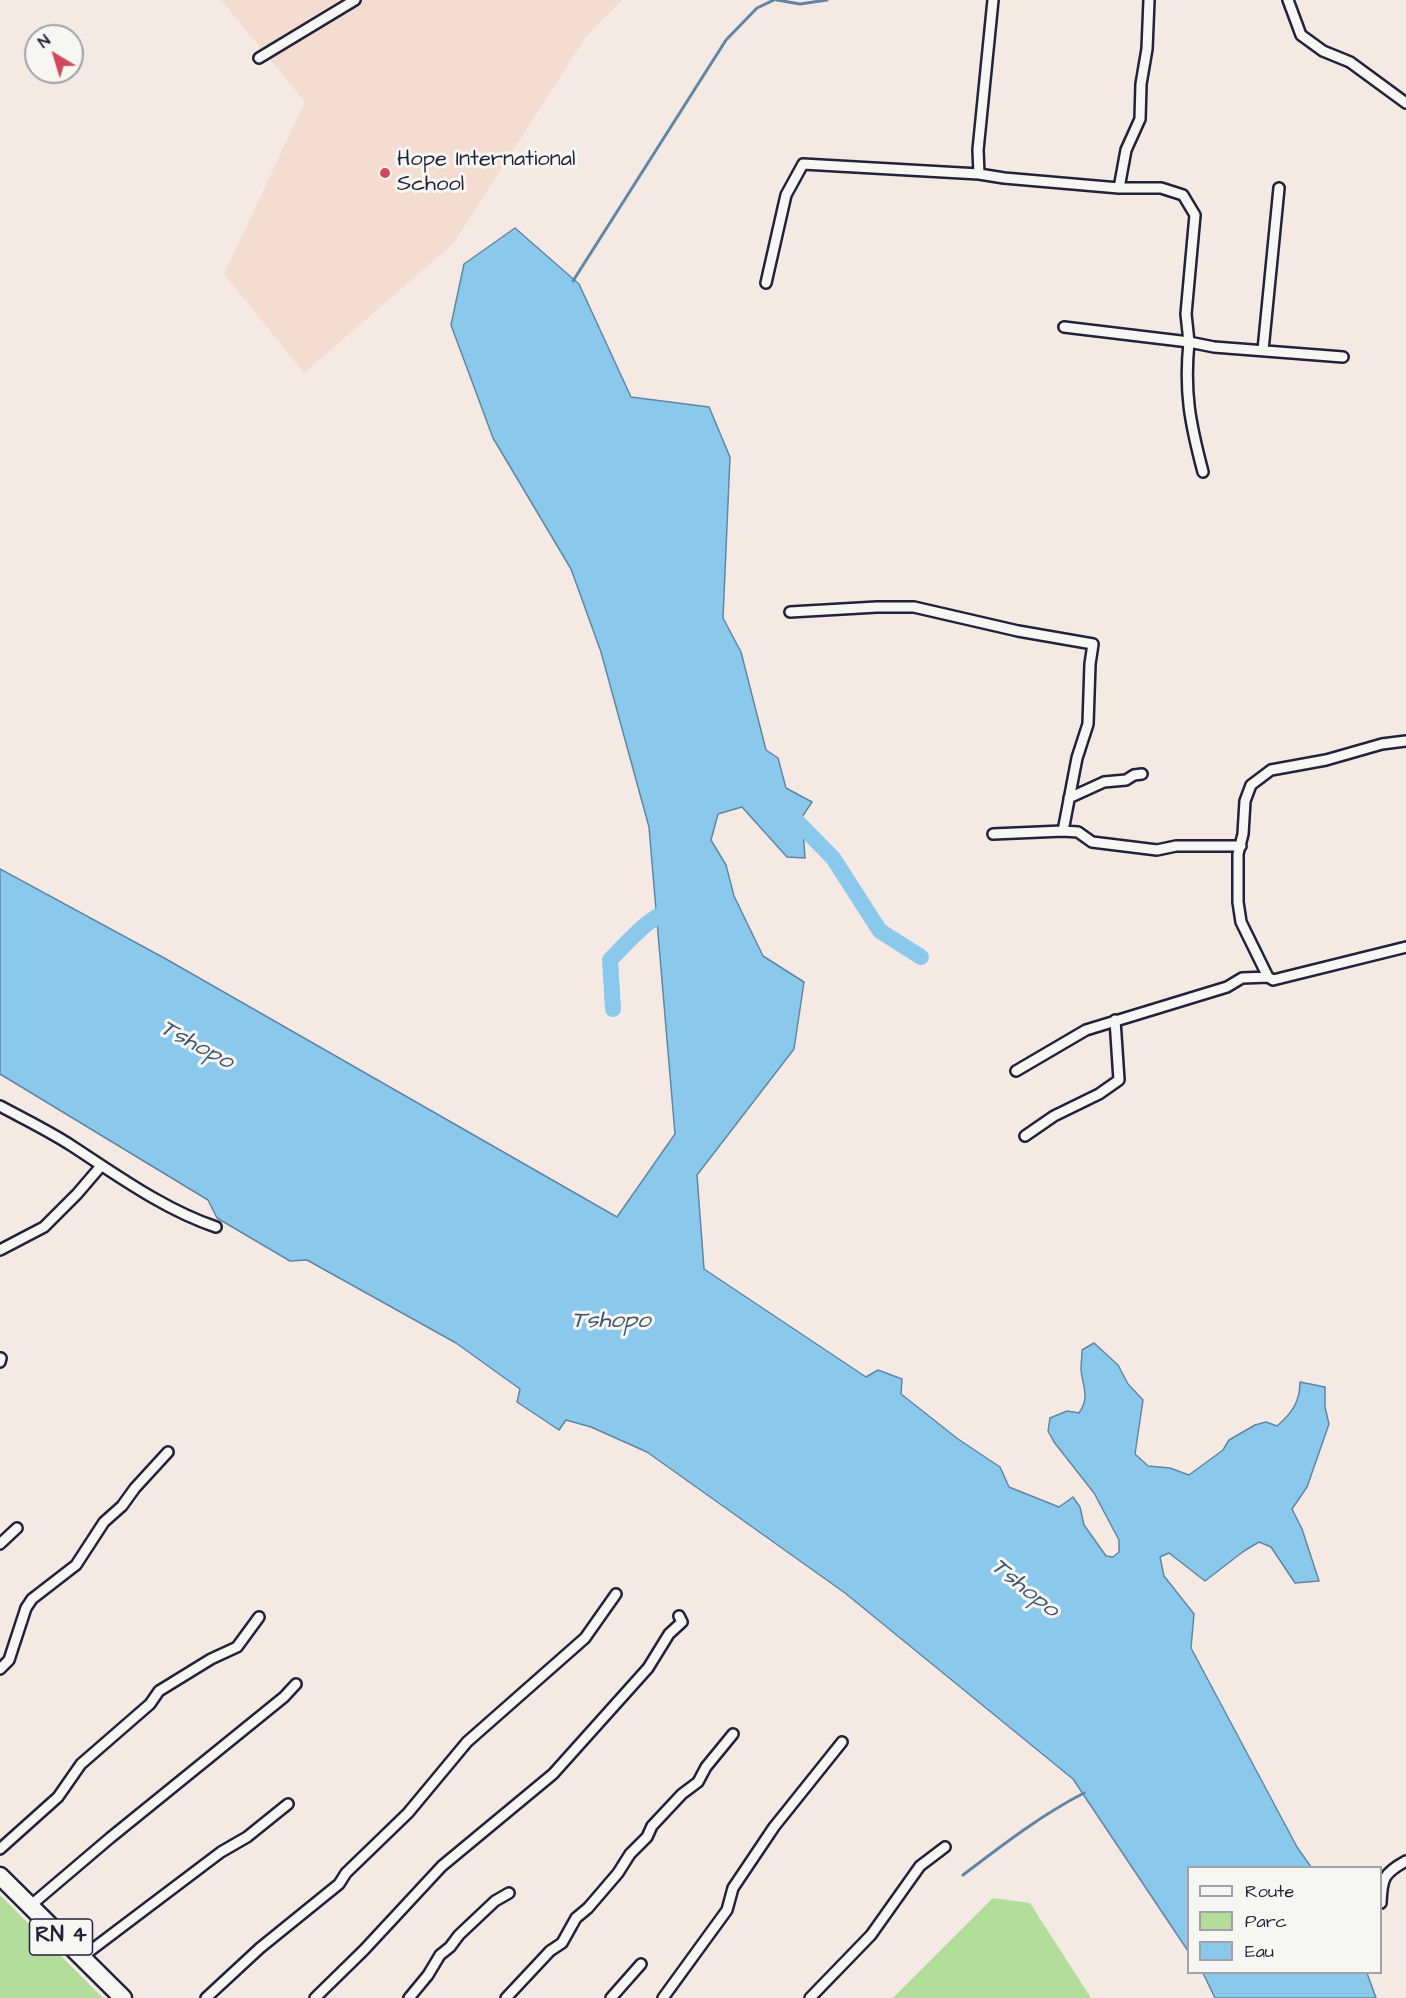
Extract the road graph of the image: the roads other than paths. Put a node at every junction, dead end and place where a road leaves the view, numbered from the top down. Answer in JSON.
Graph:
{"nodes":[{"id":1,"x":355,"y":0,"type":"edge"},
{"id":2,"x":993,"y":0,"type":"edge"},
{"id":3,"x":1149,"y":0,"type":"edge"},
{"id":4,"x":1288,"y":0,"type":"edge"},
{"id":5,"x":260,"y":58,"type":"dead end"},
{"id":6,"x":1406,"y":103,"type":"edge"},
{"id":7,"x":979,"y":174,"type":"junction"},
{"id":8,"x":1119,"y":188,"type":"junction"},
{"id":9,"x":1278,"y":188,"type":"dead end"},
{"id":10,"x":766,"y":282,"type":"dead end"},
{"id":11,"x":1064,"y":327,"type":"dead end"},
{"id":12,"x":1189,"y":342,"type":"junction"},
{"id":13,"x":1263,"y":350,"type":"junction"},
{"id":14,"x":1343,"y":357,"type":"dead end"},
{"id":15,"x":1203,"y":472,"type":"dead end"},
{"id":16,"x":790,"y":612,"type":"dead end"},
{"id":17,"x":1406,"y":741,"type":"edge"},
{"id":18,"x":1142,"y":774,"type":"dead end"},
{"id":19,"x":1069,"y":798,"type":"junction"},
{"id":20,"x":1063,"y":831,"type":"junction"},
{"id":21,"x":993,"y":834,"type":"dead end"},
{"id":22,"x":1241,"y":846,"type":"junction"},
{"id":23,"x":1406,"y":947,"type":"edge"},
{"id":24,"x":1268,"y":977,"type":"junction"},
{"id":25,"x":1115,"y":1020,"type":"junction"},
{"id":26,"x":1016,"y":1071,"type":"dead end"},
{"id":27,"x":0,"y":1106,"type":"edge"},
{"id":28,"x":1025,"y":1136,"type":"dead end"},
{"id":29,"x":101,"y":1166,"type":"junction"},
{"id":30,"x":216,"y":1227,"type":"dead end"},
{"id":31,"x":0,"y":1251,"type":"edge"},
{"id":32,"x":168,"y":1452,"type":"dead end"},
{"id":33,"x":17,"y":1528,"type":"dead end"},
{"id":34,"x":0,"y":1544,"type":"edge"},
{"id":35,"x":616,"y":1594,"type":"dead end"},
{"id":36,"x":679,"y":1616,"type":"dead end"},
{"id":37,"x":259,"y":1617,"type":"dead end"},
{"id":38,"x":0,"y":1670,"type":"edge"},
{"id":39,"x":296,"y":1684,"type":"dead end"},
{"id":40,"x":733,"y":1734,"type":"dead end"},
{"id":41,"x":842,"y":1742,"type":"dead end"},
{"id":42,"x":288,"y":1804,"type":"dead end"},
{"id":43,"x":945,"y":1847,"type":"dead end"},
{"id":44,"x":0,"y":1849,"type":"edge"},
{"id":45,"x":1406,"y":1861,"type":"edge"},
{"id":46,"x":0,"y":1876,"type":"edge"},
{"id":47,"x":509,"y":1893,"type":"dead end"},
{"id":48,"x":1382,"y":1902,"type":"edge"},
{"id":49,"x":30,"y":1906,"type":"junction"},
{"id":50,"x":82,"y":1957,"type":"junction"},
{"id":51,"x":641,"y":1964,"type":"dead end"},
{"id":52,"x":123,"y":1998,"type":"edge"},
{"id":53,"x":206,"y":1998,"type":"edge"},
{"id":54,"x":315,"y":1998,"type":"edge"},
{"id":55,"x":409,"y":1998,"type":"edge"},
{"id":56,"x":506,"y":1998,"type":"edge"},
{"id":57,"x":611,"y":1998,"type":"edge"},
{"id":58,"x":663,"y":1998,"type":"edge"},
{"id":59,"x":810,"y":1998,"type":"edge"}],
"edges":[{"from":1,"to":5,"type":"street"},
{"from":2,"to":7,"type":"street"},
{"from":3,"to":8,"type":"street"},
{"from":4,"to":6,"type":"street"},
{"from":7,"to":8,"type":"street"},
{"from":7,"to":10,"type":"street"},
{"from":8,"to":12,"type":"street"},
{"from":9,"to":13,"type":"street"},
{"from":11,"to":12,"type":"street"},
{"from":12,"to":13,"type":"street"},
{"from":12,"to":15,"type":"street"},
{"from":13,"to":14,"type":"street"},
{"from":16,"to":19,"type":"street"},
{"from":17,"to":22,"type":"street"},
{"from":18,"to":19,"type":"street"},
{"from":19,"to":20,"type":"street"},
{"from":20,"to":21,"type":"street"},
{"from":20,"to":22,"type":"street"},
{"from":22,"to":24,"type":"street"},
{"from":23,"to":24,"type":"street"},
{"from":24,"to":25,"type":"street"},
{"from":25,"to":26,"type":"street"},
{"from":25,"to":28,"type":"street"},
{"from":27,"to":29,"type":"street"},
{"from":29,"to":30,"type":"street"},
{"from":29,"to":31,"type":"street"},
{"from":32,"to":38,"type":"street"},
{"from":33,"to":34,"type":"street"},
{"from":35,"to":53,"type":"street"},
{"from":36,"to":54,"type":"street"},
{"from":37,"to":44,"type":"street"},
{"from":39,"to":49,"type":"street"},
{"from":40,"to":56,"type":"street"},
{"from":41,"to":58,"type":"street"},
{"from":42,"to":50,"type":"street"},
{"from":43,"to":59,"type":"street"},
{"from":45,"to":48,"type":"street"},
{"from":46,"to":49,"type":"highway","number":"RN 4"},
{"from":47,"to":55,"type":"street"},
{"from":49,"to":50,"type":"highway","number":"RN 4"},
{"from":50,"to":52,"type":"highway","number":"RN 4"},
{"from":51,"to":57,"type":"street"}]}
